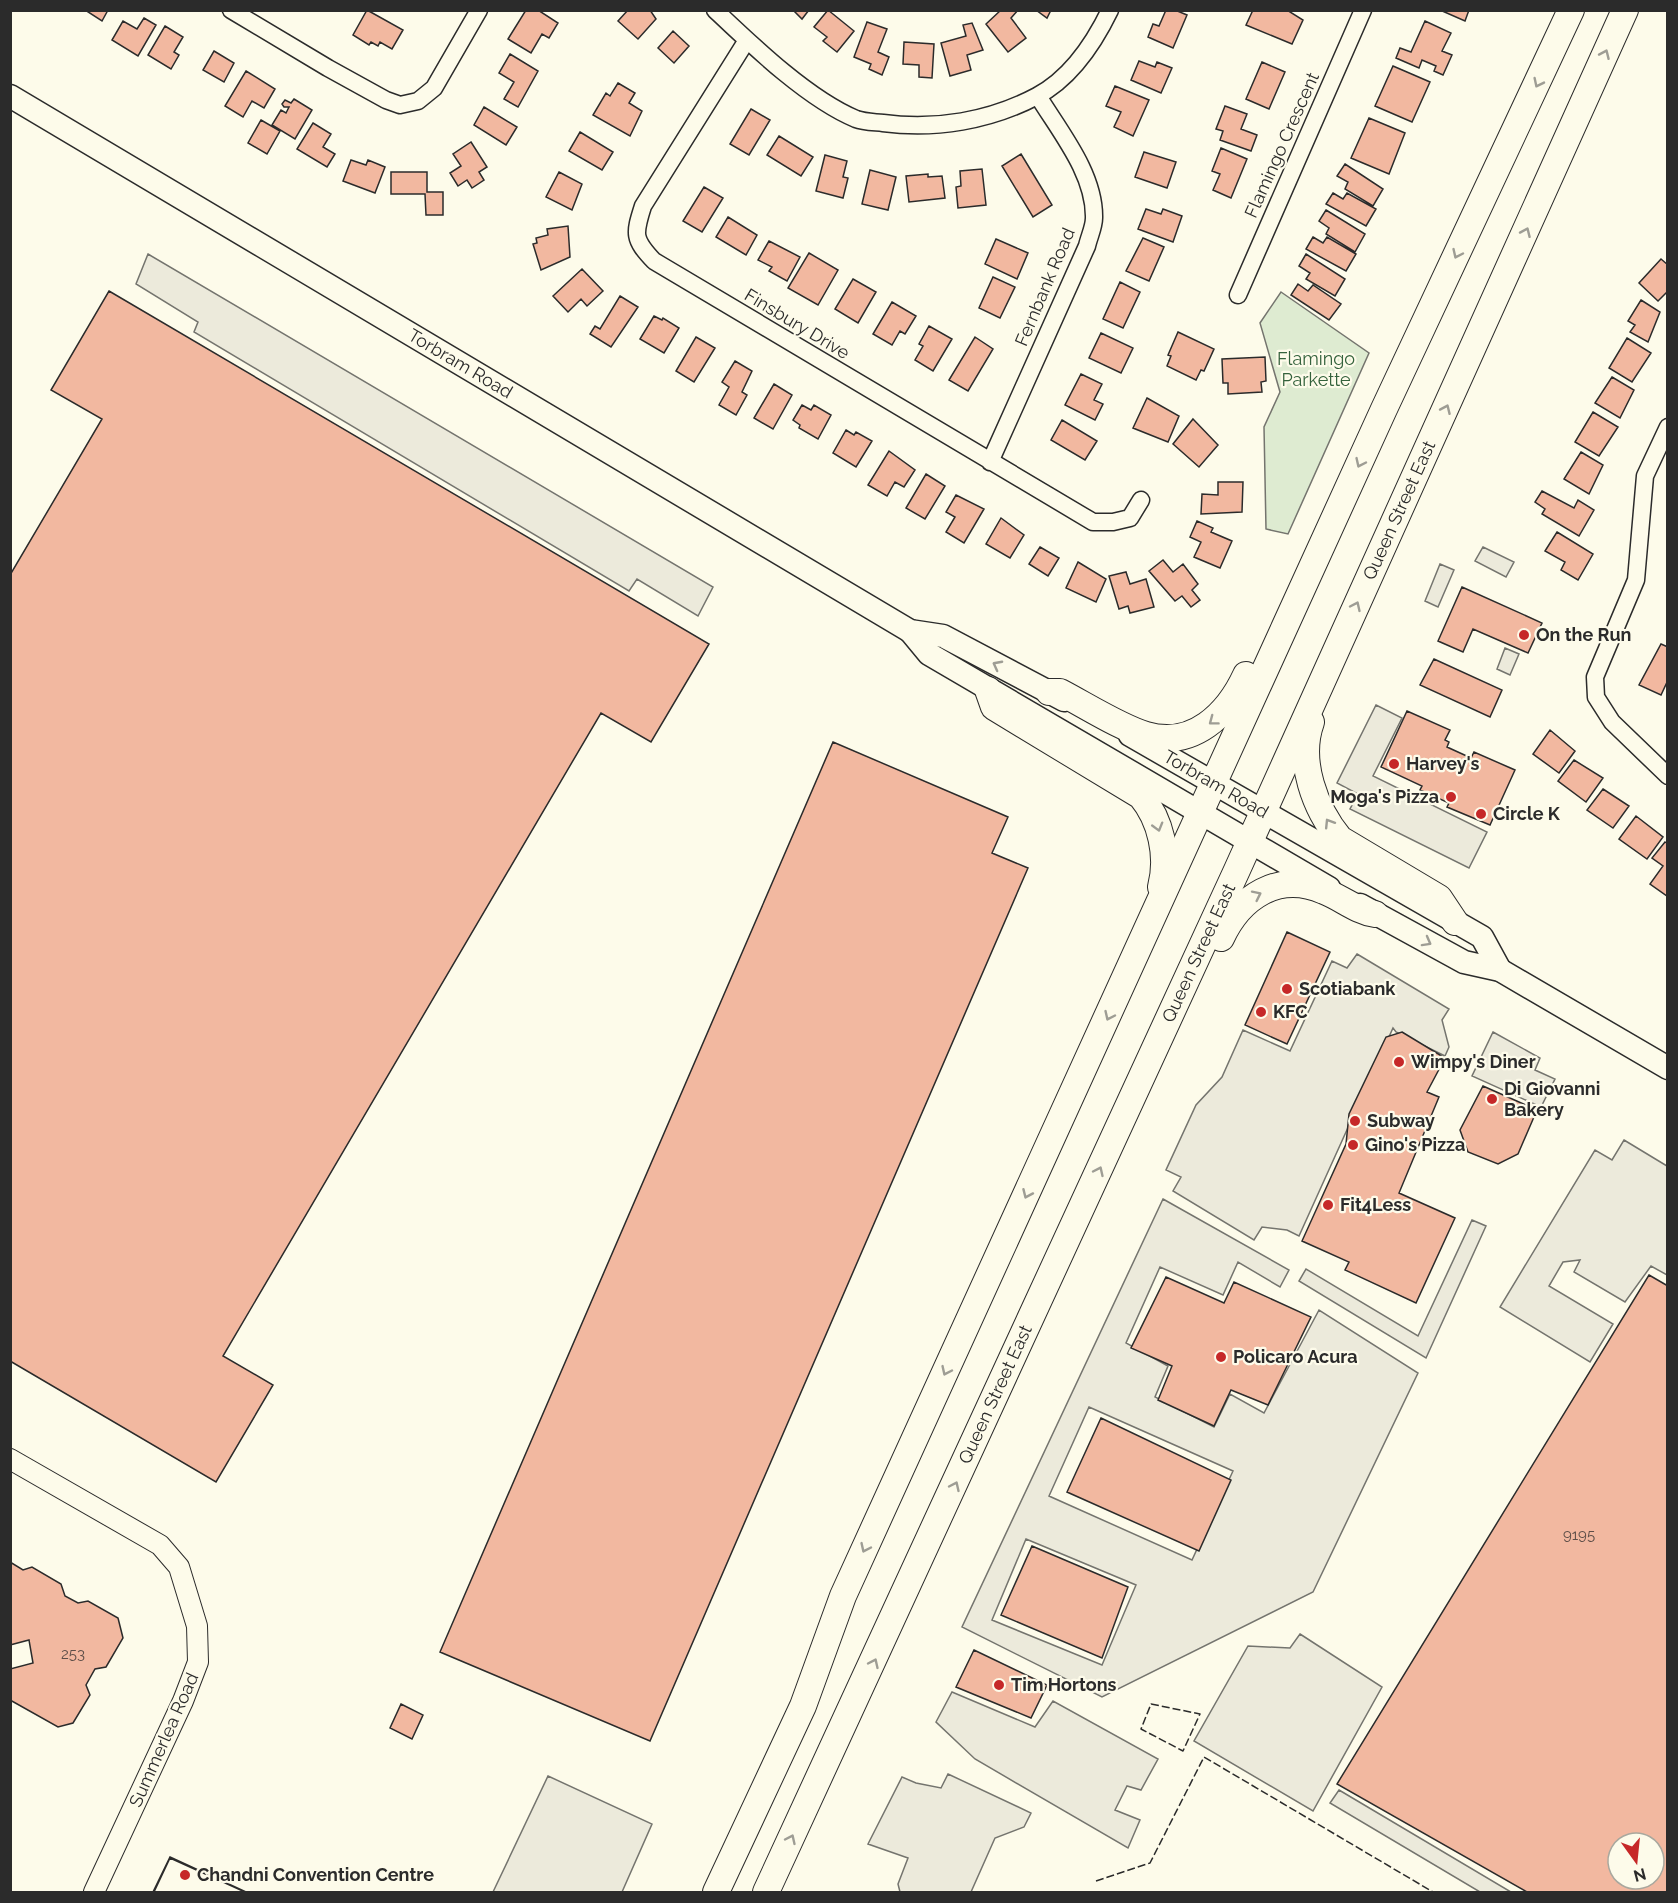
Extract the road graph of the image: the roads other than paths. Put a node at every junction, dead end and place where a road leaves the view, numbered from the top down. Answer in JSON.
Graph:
{"nodes":[{"id":1,"x":231,"y":10,"type":"edge"},
{"id":2,"x":479,"y":10,"type":"edge"},
{"id":3,"x":715,"y":10,"type":"edge"},
{"id":4,"x":1110,"y":10,"type":"edge"},
{"id":5,"x":1363,"y":10,"type":"edge"},
{"id":6,"x":1571,"y":10,"type":"edge"},
{"id":7,"x":1624,"y":10,"type":"edge"},
{"id":8,"x":747,"y":40,"type":"junction"},
{"id":9,"x":10,"y":96,"type":"edge"},
{"id":10,"x":1038,"y":96,"type":"junction"},
{"id":11,"x":1238,"y":295,"type":"dead end"},
{"id":12,"x":1668,"y":427,"type":"edge"},
{"id":13,"x":990,"y":462,"type":"junction"},
{"id":14,"x":1141,"y":500,"type":"dead end"},
{"id":15,"x":1319,"y":552,"type":"junction"},
{"id":16,"x":910,"y":631,"type":"junction"},
{"id":17,"x":1332,"y":659,"type":"junction"},
{"id":18,"x":988,"y":690,"type":"junction"},
{"id":19,"x":1049,"y":692,"type":"junction"},
{"id":20,"x":1668,"y":776,"type":"edge"},
{"id":21,"x":1215,"y":783,"type":"junction"},
{"id":22,"x":1263,"y":811,"type":"junction"},
{"id":23,"x":1201,"y":813,"type":"junction"},
{"id":24,"x":1249,"y":842,"type":"junction"},
{"id":25,"x":1375,"y":914,"type":"junction"},
{"id":26,"x":1455,"y":922,"type":"junction"},
{"id":27,"x":1133,"y":963,"type":"junction"},
{"id":28,"x":1500,"y":970,"type":"junction"},
{"id":29,"x":1167,"y":1021,"type":"junction"},
{"id":30,"x":1668,"y":1068,"type":"edge"},
{"id":31,"x":10,"y":1459,"type":"edge"},
{"id":32,"x":94,"y":1893,"type":"edge"},
{"id":33,"x":716,"y":1893,"type":"edge"},
{"id":34,"x":766,"y":1893,"type":"edge"}],
"edges":[{"from":1,"to":2,"type":"street"},
{"from":3,"to":8,"type":"street"},
{"from":4,"to":10,"type":"street"},
{"from":5,"to":11,"type":"street","name":"Flamingo Crescent"},
{"from":6,"to":15,"type":"main road","one_way":true},
{"from":17,"to":7,"type":"main road","name":"Queen Street East","one_way":true},
{"from":8,"to":10,"type":"street"},
{"from":8,"to":13,"type":"street","name":"Finsbury Drive"},
{"from":9,"to":16,"type":"main road","name":"Torbram Road"},
{"from":10,"to":13,"type":"street","name":"Fernbank Road"},
{"from":12,"to":20,"type":"street"},
{"from":13,"to":14,"type":"street","name":"Finsbury Drive"},
{"from":15,"to":19,"type":"main road","one_way":true},
{"from":15,"to":21,"type":"main road"},
{"from":16,"to":18,"type":"main road","name":"Torbram Road"},
{"from":19,"to":16,"type":"main road","name":"Torbram Road","one_way":true},
{"from":17,"to":22,"type":"main road","name":"Queen Street East"},
{"from":26,"to":17,"type":"main road","one_way":true},
{"from":18,"to":23,"type":"main road","name":"Torbram Road"},
{"from":18,"to":27,"type":"main road","one_way":true},
{"from":19,"to":21,"type":"main road","name":"Torbram Road"},
{"from":21,"to":22,"type":"main road","name":"Torbram Road"},
{"from":21,"to":23,"type":"main road"},
{"from":22,"to":24,"type":"main road","name":"Queen Street East"},
{"from":22,"to":26,"type":"main road","name":"Torbram Road"},
{"from":23,"to":24,"type":"main road","name":"Torbram Road"},
{"from":23,"to":27,"type":"main road"},
{"from":24,"to":25,"type":"main road","name":"Torbram Road"},
{"from":24,"to":29,"type":"main road","name":"Queen Street East"},
{"from":25,"to":28,"type":"main road","name":"Torbram Road","one_way":true},
{"from":29,"to":25,"type":"main road","one_way":true},
{"from":26,"to":28,"type":"main road","name":"Torbram Road"},
{"from":27,"to":33,"type":"main road","one_way":true},
{"from":28,"to":30,"type":"main road","name":"Torbram Road"},
{"from":34,"to":29,"type":"main road","name":"Queen Street East","one_way":true},
{"from":31,"to":32,"type":"street","name":"Summerlea Road"}]}
